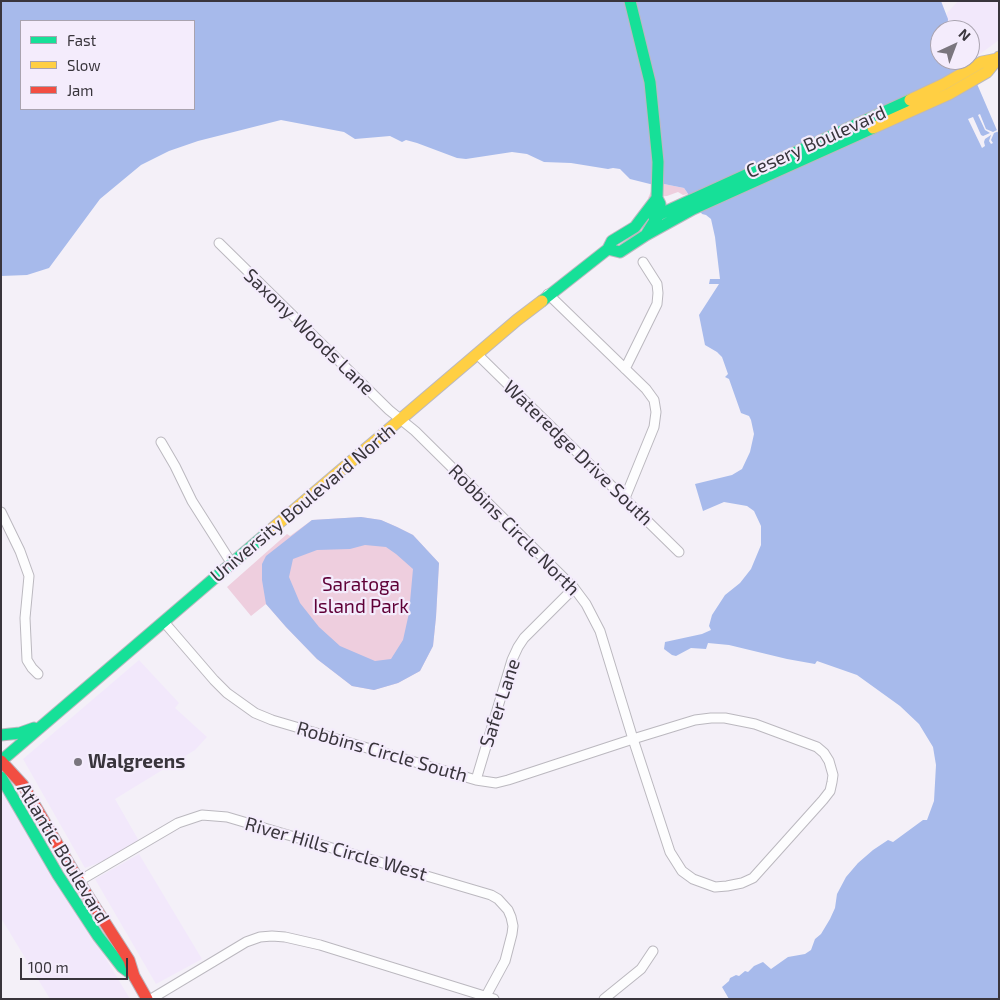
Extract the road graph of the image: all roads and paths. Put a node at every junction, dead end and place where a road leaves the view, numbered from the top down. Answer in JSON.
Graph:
{"nodes":[{"id":1,"x":630,"y":1,"type":"edge"},
{"id":2,"x":998,"y":58,"type":"edge"},
{"id":3,"x":657,"y":198,"type":"junction"},
{"id":4,"x":691,"y":205,"type":"junction"},
{"id":5,"x":659,"y":214,"type":"junction"},
{"id":6,"x":635,"y":227,"type":"junction"},
{"id":7,"x":646,"y":235,"type":"junction"},
{"id":8,"x":219,"y":243,"type":"dead end"},
{"id":9,"x":608,"y":249,"type":"junction"},
{"id":10,"x":643,"y":262,"type":"dead end"},
{"id":11,"x":548,"y":294,"type":"junction"},
{"id":12,"x":477,"y":354,"type":"junction"},
{"id":13,"x":625,"y":369,"type":"junction"},
{"id":14,"x":402,"y":420,"type":"junction"},
{"id":15,"x":161,"y":442,"type":"dead end"},
{"id":16,"x":625,"y":498,"type":"junction"},
{"id":17,"x":1,"y":512,"type":"edge"},
{"id":18,"x":679,"y":552,"type":"dead end"},
{"id":19,"x":232,"y":564,"type":"junction"},
{"id":20,"x":574,"y":588,"type":"junction"},
{"id":21,"x":164,"y":622,"type":"junction"},
{"id":22,"x":38,"y":674,"type":"dead end"},
{"id":23,"x":42,"y":726,"type":"junction"},
{"id":24,"x":1,"y":735,"type":"edge"},
{"id":25,"x":633,"y":739,"type":"junction"},
{"id":26,"x":1,"y":762,"type":"edge"},
{"id":27,"x":1,"y":777,"type":"edge"},
{"id":28,"x":476,"y":780,"type":"junction"},
{"id":29,"x":6,"y":790,"type":"edge"},
{"id":30,"x":79,"y":881,"type":"junction"},
{"id":31,"x":704,"y":884,"type":"joint"},
{"id":32,"x":654,"y":951,"type":"dead end"},
{"id":33,"x":134,"y":976,"type":"junction"},
{"id":34,"x":490,"y":997,"type":"edge"},
{"id":35,"x":147,"y":999,"type":"edge"},
{"id":36,"x":152,"y":999,"type":"edge"},
{"id":37,"x":604,"y":999,"type":"edge"}],
"edges":[{"from":1,"to":3,"type":"main road"},
{"from":2,"to":4,"type":"main road","name":"Cesery Boulevard"},
{"from":3,"to":5,"type":"main road"},
{"from":3,"to":6,"type":"main road","name":"University Boulevard North"},
{"from":4,"to":5,"type":"main road","name":"Cesery Boulevard"},
{"from":4,"to":7,"type":"main road","name":"Cesery Boulevard"},
{"from":5,"to":6,"type":"main road","name":"Cesery Boulevard"},
{"from":5,"to":7,"type":"main road","name":"University Boulevard North"},
{"from":6,"to":9,"type":"main road","name":"University Boulevard North"},
{"from":7,"to":9,"type":"main road","name":"University Boulevard North"},
{"from":8,"to":14,"type":"street","name":"Saxony Woods Lane"},
{"from":9,"to":11,"type":"main road","name":"University Boulevard North"},
{"from":10,"to":13,"type":"street"},
{"from":11,"to":12,"type":"main road","name":"University Boulevard North"},
{"from":11,"to":13,"type":"street"},
{"from":12,"to":14,"type":"main road","name":"University Boulevard North"},
{"from":12,"to":16,"type":"street","name":"Wateredge Drive South"},
{"from":13,"to":16,"type":"street"},
{"from":14,"to":19,"type":"main road","name":"University Boulevard North"},
{"from":14,"to":20,"type":"street","name":"Robbins Circle North"},
{"from":15,"to":19,"type":"street"},
{"from":16,"to":18,"type":"street","name":"Wateredge Drive South"},
{"from":17,"to":22,"type":"street"},
{"from":19,"to":21,"type":"main road","name":"University Boulevard North"},
{"from":20,"to":25,"type":"street","name":"Robbins Circle North"},
{"from":20,"to":28,"type":"street","name":"Safer Lane"},
{"from":21,"to":23,"type":"main road","name":"University Boulevard North"},
{"from":21,"to":28,"type":"street","name":"Robbins Circle South"},
{"from":23,"to":24,"type":"main road"},
{"from":23,"to":26,"type":"main road","name":"University Boulevard North"},
{"from":25,"to":28,"type":"street","name":"Robbins Circle South"},
{"from":25,"to":31,"type":"street","name":"Robbins Circle North"},
{"from":25,"to":31,"type":"street","name":"Robbins Circle South"},
{"from":26,"to":30,"type":"main road","name":"Atlantic Boulevard"},
{"from":27,"to":29,"type":"main road","name":"Atlantic Boulevard"},
{"from":29,"to":33,"type":"main road","name":"Atlantic Boulevard"},
{"from":30,"to":33,"type":"main road","name":"Atlantic Boulevard"},
{"from":30,"to":34,"type":"street","name":"River Hills Circle West"},
{"from":32,"to":37,"type":"street"},
{"from":33,"to":35,"type":"main road","name":"Atlantic Boulevard"},
{"from":34,"to":36,"type":"street"}]}
